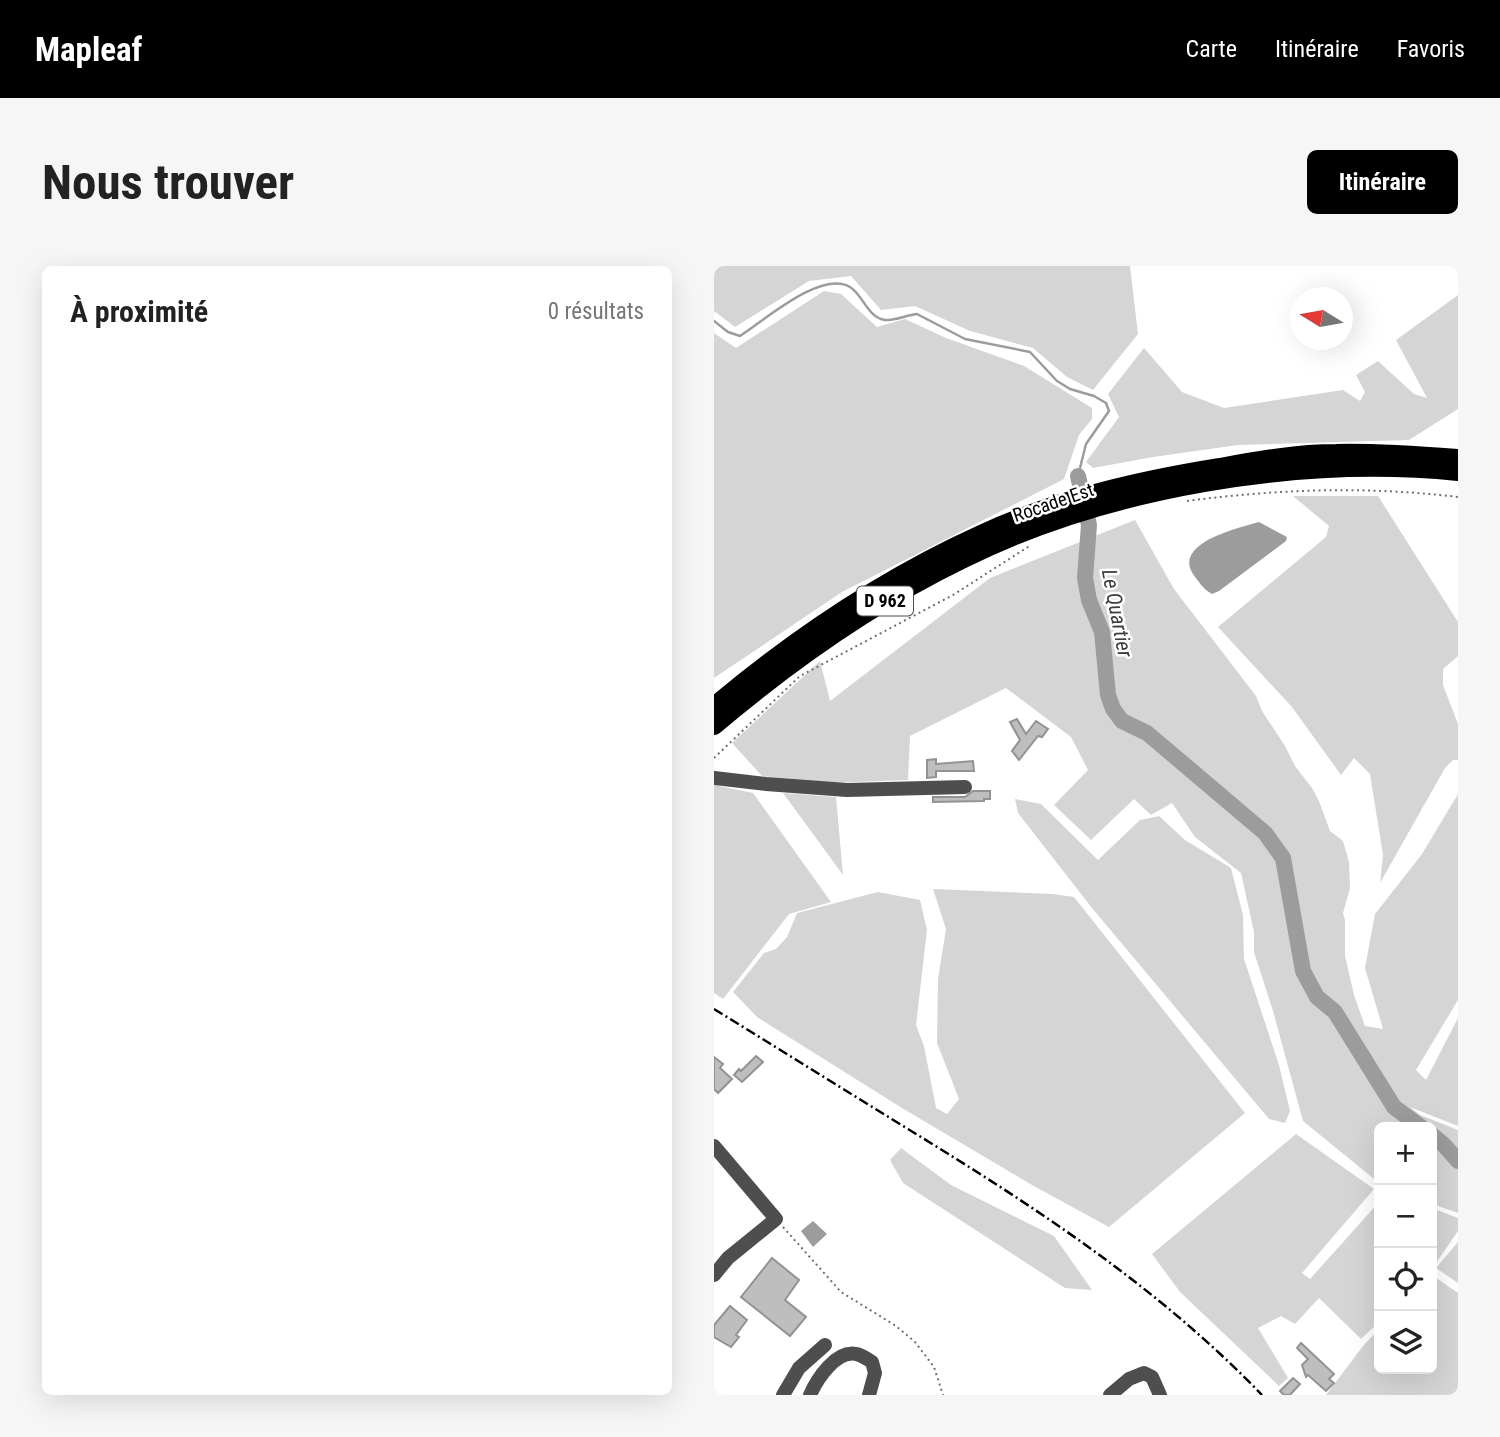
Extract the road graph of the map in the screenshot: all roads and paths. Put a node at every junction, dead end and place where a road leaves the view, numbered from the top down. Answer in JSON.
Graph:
{"nodes":[{"id":1,"x":1458,"y":458,"type":"edge"},
{"id":2,"x":1458,"y":472,"type":"edge"},
{"id":3,"x":1458,"y":497,"type":"edge"},
{"id":4,"x":1185,"y":501,"type":"dead end"},
{"id":5,"x":1085,"y":504,"type":"junction"},
{"id":6,"x":1036,"y":542,"type":"dead end"},
{"id":7,"x":714,"y":706,"type":"edge"},
{"id":8,"x":714,"y":726,"type":"edge"},
{"id":9,"x":714,"y":758,"type":"edge"},
{"id":10,"x":714,"y":778,"type":"edge"},
{"id":11,"x":965,"y":787,"type":"dead end"},
{"id":12,"x":714,"y":1146,"type":"edge"},
{"id":13,"x":776,"y":1219,"type":"junction"},
{"id":14,"x":714,"y":1275,"type":"edge"},
{"id":15,"x":825,"y":1345,"type":"dead end"},
{"id":16,"x":1157,"y":1393,"type":"edge"},
{"id":17,"x":783,"y":1395,"type":"edge"},
{"id":18,"x":810,"y":1395,"type":"edge"},
{"id":19,"x":869,"y":1395,"type":"edge"},
{"id":20,"x":943,"y":1395,"type":"edge"},
{"id":21,"x":1110,"y":1395,"type":"edge"}],
"edges":[{"from":1,"to":5,"type":"main road","name":"Rocade Est","number":"D 962"},
{"from":2,"to":5,"type":"main road","name":"Rocade Est","number":"D 962"},
{"from":3,"to":4,"type":"path"},
{"from":5,"to":7,"type":"main road","name":"Rocade Est","number":"D 962"},
{"from":5,"to":8,"type":"main road","name":"Rocade Est","number":"D 962"},
{"from":6,"to":9,"type":"path"},
{"from":10,"to":11,"type":"street"},
{"from":12,"to":13,"type":"street"},
{"from":13,"to":14,"type":"street"},
{"from":13,"to":20,"type":"path"},
{"from":15,"to":17,"type":"street"},
{"from":16,"to":21,"type":"street"},
{"from":18,"to":19,"type":"street"}]}
